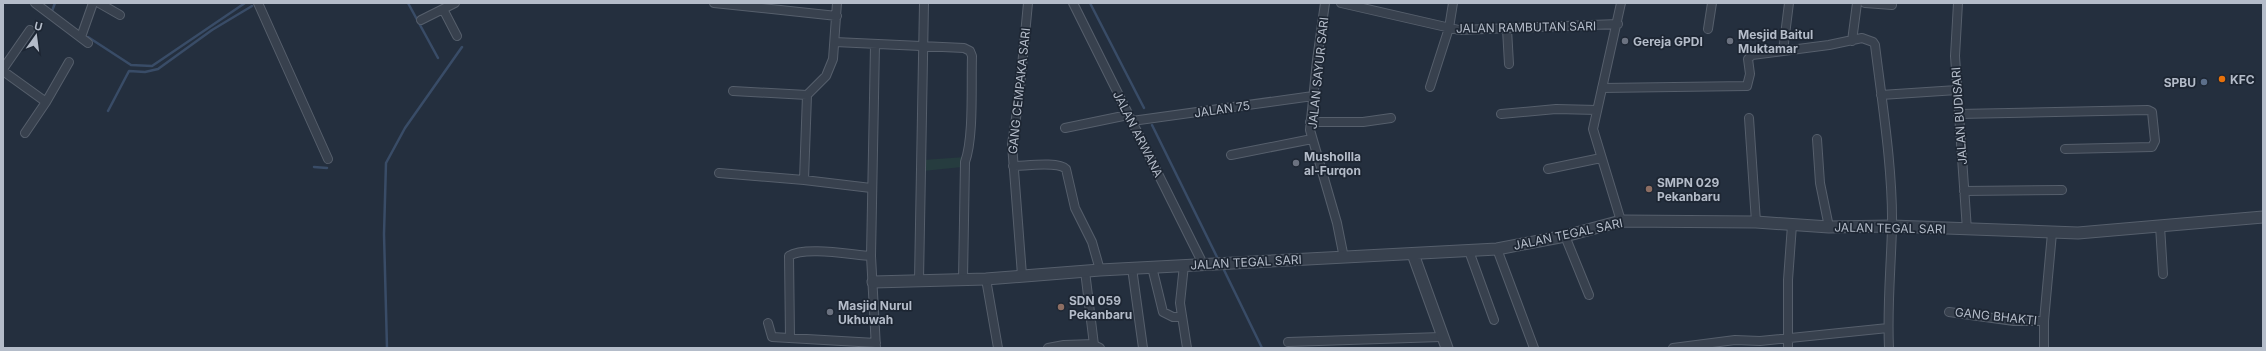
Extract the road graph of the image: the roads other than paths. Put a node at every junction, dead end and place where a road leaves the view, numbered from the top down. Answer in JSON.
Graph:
{"nodes":[{"id":1,"x":35,"y":3,"type":"edge"},
{"id":2,"x":50,"y":3,"type":"edge"},
{"id":3,"x":93,"y":3,"type":"edge"},
{"id":4,"x":99,"y":3,"type":"edge"},
{"id":5,"x":258,"y":3,"type":"edge"},
{"id":6,"x":455,"y":3,"type":"edge"},
{"id":7,"x":714,"y":3,"type":"edge"},
{"id":8,"x":837,"y":3,"type":"edge"},
{"id":9,"x":924,"y":3,"type":"edge"},
{"id":10,"x":1028,"y":3,"type":"edge"},
{"id":11,"x":1073,"y":3,"type":"edge"},
{"id":12,"x":1325,"y":3,"type":"edge"},
{"id":13,"x":1341,"y":3,"type":"edge"},
{"id":14,"x":1453,"y":3,"type":"edge"},
{"id":15,"x":1621,"y":3,"type":"edge"},
{"id":16,"x":1712,"y":3,"type":"edge"},
{"id":17,"x":1789,"y":3,"type":"edge"},
{"id":18,"x":1857,"y":3,"type":"edge"},
{"id":19,"x":1866,"y":3,"type":"edge"},
{"id":20,"x":1958,"y":3,"type":"edge"},
{"id":21,"x":1892,"y":5,"type":"dead end"},
{"id":22,"x":443,"y":9,"type":"junction"},
{"id":23,"x":47,"y":12,"type":"junction"},
{"id":24,"x":120,"y":15,"type":"dead end"},
{"id":25,"x":837,"y":16,"type":"junction"},
{"id":26,"x":422,"y":20,"type":"dead end"},
{"id":27,"x":1618,"y":24,"type":"junction"},
{"id":28,"x":1450,"y":28,"type":"junction"},
{"id":29,"x":1507,"y":29,"type":"junction"},
{"id":30,"x":1708,"y":29,"type":"dead end"},
{"id":31,"x":30,"y":30,"type":"dead end"},
{"id":32,"x":457,"y":36,"type":"dead end"},
{"id":33,"x":82,"y":37,"type":"junction"},
{"id":34,"x":1852,"y":41,"type":"junction"},
{"id":35,"x":88,"y":43,"type":"dead end"},
{"id":36,"x":839,"y":43,"type":"junction"},
{"id":37,"x":875,"y":45,"type":"junction"},
{"id":38,"x":922,"y":45,"type":"junction"},
{"id":39,"x":1784,"y":50,"type":"junction"},
{"id":40,"x":69,"y":62,"type":"dead end"},
{"id":41,"x":1509,"y":64,"type":"dead end"},
{"id":42,"x":3,"y":70,"type":"edge"},
{"id":43,"x":1430,"y":87,"type":"dead end"},
{"id":44,"x":1602,"y":88,"type":"junction"},
{"id":45,"x":1957,"y":90,"type":"junction"},
{"id":46,"x":733,"y":91,"type":"dead end"},
{"id":47,"x":807,"y":95,"type":"junction"},
{"id":48,"x":1881,"y":95,"type":"junction"},
{"id":49,"x":1313,"y":96,"type":"junction"},
{"id":50,"x":46,"y":102,"type":"junction"},
{"id":51,"x":1597,"y":110,"type":"junction"},
{"id":52,"x":1502,"y":114,"type":"dead end"},
{"id":53,"x":1958,"y":114,"type":"junction"},
{"id":54,"x":1130,"y":118,"type":"junction"},
{"id":55,"x":1391,"y":118,"type":"dead end"},
{"id":56,"x":1749,"y":118,"type":"dead end"},
{"id":57,"x":1310,"y":122,"type":"junction"},
{"id":58,"x":1065,"y":128,"type":"dead end"},
{"id":59,"x":25,"y":133,"type":"dead end"},
{"id":60,"x":1312,"y":139,"type":"junction"},
{"id":61,"x":1817,"y":139,"type":"dead end"},
{"id":62,"x":2065,"y":149,"type":"dead end"},
{"id":63,"x":1231,"y":155,"type":"dead end"},
{"id":64,"x":1601,"y":158,"type":"junction"},
{"id":65,"x":328,"y":159,"type":"dead end"},
{"id":66,"x":1013,"y":166,"type":"junction"},
{"id":67,"x":1548,"y":169,"type":"dead end"},
{"id":68,"x":719,"y":173,"type":"dead end"},
{"id":69,"x":804,"y":180,"type":"junction"},
{"id":70,"x":871,"y":188,"type":"junction"},
{"id":71,"x":1964,"y":190,"type":"junction"},
{"id":72,"x":2062,"y":190,"type":"dead end"},
{"id":73,"x":2263,"y":217,"type":"edge"},
{"id":74,"x":1621,"y":222,"type":"junction"},
{"id":75,"x":1756,"y":222,"type":"junction"},
{"id":76,"x":1792,"y":225,"type":"junction"},
{"id":77,"x":1892,"y":226,"type":"junction"},
{"id":78,"x":2160,"y":226,"type":"junction"},
{"id":79,"x":1830,"y":227,"type":"junction"},
{"id":80,"x":1967,"y":230,"type":"junction"},
{"id":81,"x":2052,"y":233,"type":"junction"},
{"id":82,"x":1565,"y":236,"type":"junction"},
{"id":83,"x":1497,"y":249,"type":"junction"},
{"id":84,"x":1469,"y":251,"type":"junction"},
{"id":85,"x":1413,"y":254,"type":"junction"},
{"id":86,"x":871,"y":256,"type":"junction"},
{"id":87,"x":1344,"y":258,"type":"junction"},
{"id":88,"x":1203,"y":264,"type":"junction"},
{"id":89,"x":1184,"y":265,"type":"junction"},
{"id":90,"x":1152,"y":267,"type":"junction"},
{"id":91,"x":1132,"y":268,"type":"junction"},
{"id":92,"x":1100,"y":270,"type":"junction"},
{"id":93,"x":1085,"y":271,"type":"junction"},
{"id":94,"x":2163,"y":274,"type":"dead end"},
{"id":95,"x":1022,"y":275,"type":"junction"},
{"id":96,"x":963,"y":279,"type":"junction"},
{"id":97,"x":986,"y":279,"type":"junction"},
{"id":98,"x":919,"y":280,"type":"junction"},
{"id":99,"x":873,"y":282,"type":"junction"},
{"id":100,"x":1589,"y":295,"type":"dead end"},
{"id":101,"x":1949,"y":312,"type":"dead end"},
{"id":102,"x":1182,"y":317,"type":"junction"},
{"id":103,"x":1494,"y":320,"type":"dead end"},
{"id":104,"x":2044,"y":321,"type":"junction"},
{"id":105,"x":768,"y":323,"type":"dead end"},
{"id":106,"x":1888,"y":328,"type":"junction"},
{"id":107,"x":1441,"y":336,"type":"junction"},
{"id":108,"x":790,"y":338,"type":"junction"},
{"id":109,"x":1789,"y":339,"type":"junction"},
{"id":110,"x":1288,"y":342,"type":"dead end"},
{"id":111,"x":876,"y":346,"type":"edge"},
{"id":112,"x":1097,"y":346,"type":"edge"},
{"id":113,"x":998,"y":348,"type":"edge"},
{"id":114,"x":1048,"y":348,"type":"edge"},
{"id":115,"x":1143,"y":348,"type":"edge"},
{"id":116,"x":1187,"y":348,"type":"edge"},
{"id":117,"x":1447,"y":348,"type":"edge"},
{"id":118,"x":1534,"y":348,"type":"edge"},
{"id":119,"x":1673,"y":348,"type":"edge"},
{"id":120,"x":1788,"y":348,"type":"edge"},
{"id":121,"x":1889,"y":348,"type":"edge"},
{"id":122,"x":2044,"y":348,"type":"edge"}],
"edges":[{"from":1,"to":23,"type":"street"},
{"from":2,"to":23,"type":"street"},
{"from":3,"to":33,"type":"street"},
{"from":4,"to":24,"type":"street"},
{"from":5,"to":65,"type":"street"},
{"from":6,"to":22,"type":"street"},
{"from":7,"to":25,"type":"street"},
{"from":8,"to":25,"type":"street"},
{"from":9,"to":38,"type":"street"},
{"from":10,"to":66,"type":"street","name":"GANG CEMPAKA SARI"},
{"from":11,"to":54,"type":"street","name":"JALAN ARWANA"},
{"from":12,"to":49,"type":"street","name":"JALAN SAYUR SARI"},
{"from":13,"to":28,"type":"street","name":"JALAN RAMBUTAN SARI"},
{"from":14,"to":28,"type":"street"},
{"from":15,"to":27,"type":"street"},
{"from":16,"to":30,"type":"street"},
{"from":17,"to":39,"type":"street"},
{"from":18,"to":34,"type":"street"},
{"from":19,"to":21,"type":"street"},
{"from":20,"to":45,"type":"street","name":"JALAN BUDISARI"},
{"from":22,"to":26,"type":"street"},
{"from":22,"to":32,"type":"street"},
{"from":23,"to":33,"type":"street"},
{"from":25,"to":36,"type":"street"},
{"from":27,"to":29,"type":"street","name":"JALAN RAMBUTAN SARI"},
{"from":27,"to":44,"type":"street"},
{"from":28,"to":29,"type":"street","name":"JALAN RAMBUTAN SARI"},
{"from":28,"to":43,"type":"street"},
{"from":29,"to":41,"type":"street"},
{"from":31,"to":42,"type":"street"},
{"from":33,"to":35,"type":"street"},
{"from":34,"to":39,"type":"street"},
{"from":34,"to":48,"type":"street"},
{"from":36,"to":37,"type":"street"},
{"from":36,"to":47,"type":"street"},
{"from":37,"to":38,"type":"street"},
{"from":37,"to":70,"type":"street"},
{"from":38,"to":96,"type":"street"},
{"from":38,"to":98,"type":"street"},
{"from":39,"to":44,"type":"street"},
{"from":40,"to":50,"type":"street"},
{"from":42,"to":50,"type":"street"},
{"from":44,"to":51,"type":"street"},
{"from":45,"to":48,"type":"street"},
{"from":45,"to":53,"type":"street","name":"JALAN BUDISARI"},
{"from":46,"to":47,"type":"street"},
{"from":47,"to":69,"type":"street"},
{"from":48,"to":77,"type":"street"},
{"from":49,"to":54,"type":"street","name":"JALAN 75"},
{"from":49,"to":57,"type":"street","name":"JALAN SAYUR SARI"},
{"from":50,"to":59,"type":"street"},
{"from":51,"to":52,"type":"street"},
{"from":51,"to":64,"type":"street"},
{"from":53,"to":62,"type":"street"},
{"from":53,"to":71,"type":"street","name":"JALAN BUDISARI"},
{"from":54,"to":58,"type":"street","name":"JALAN 75"},
{"from":54,"to":88,"type":"street","name":"JALAN ARWANA"},
{"from":55,"to":57,"type":"street"},
{"from":56,"to":75,"type":"street"},
{"from":57,"to":60,"type":"street","name":"JALAN SAYUR SARI"},
{"from":60,"to":63,"type":"street"},
{"from":60,"to":87,"type":"street","name":"JALAN SAYUR SARI"},
{"from":61,"to":79,"type":"street"},
{"from":64,"to":67,"type":"street"},
{"from":64,"to":74,"type":"street"},
{"from":66,"to":92,"type":"street"},
{"from":66,"to":95,"type":"street","name":"GANG CEMPAKA SARI"},
{"from":68,"to":69,"type":"street"},
{"from":69,"to":70,"type":"street"},
{"from":70,"to":86,"type":"street"},
{"from":71,"to":72,"type":"street"},
{"from":71,"to":80,"type":"street","name":"JALAN BUDISARI"},
{"from":73,"to":78,"type":"street","name":"JALAN TEGAL SARI"},
{"from":74,"to":75,"type":"street","name":"JALAN TEGAL SARI"},
{"from":74,"to":82,"type":"street","name":"JALAN TEGAL SARI"},
{"from":75,"to":76,"type":"street","name":"JALAN TEGAL SARI"},
{"from":76,"to":79,"type":"street","name":"JALAN TEGAL SARI"},
{"from":76,"to":109,"type":"street"},
{"from":77,"to":79,"type":"street","name":"JALAN TEGAL SARI"},
{"from":77,"to":80,"type":"street","name":"JALAN TEGAL SARI"},
{"from":77,"to":106,"type":"street"},
{"from":78,"to":81,"type":"street","name":"JALAN TEGAL SARI"},
{"from":78,"to":94,"type":"street"},
{"from":80,"to":81,"type":"street","name":"JALAN TEGAL SARI"},
{"from":81,"to":104,"type":"street"},
{"from":82,"to":83,"type":"street","name":"JALAN TEGAL SARI"},
{"from":82,"to":100,"type":"street"},
{"from":83,"to":84,"type":"street","name":"JALAN TEGAL SARI"},
{"from":83,"to":118,"type":"street"},
{"from":84,"to":85,"type":"street","name":"JALAN TEGAL SARI"},
{"from":84,"to":103,"type":"street"},
{"from":85,"to":87,"type":"street","name":"JALAN TEGAL SARI"},
{"from":85,"to":107,"type":"street"},
{"from":86,"to":99,"type":"street"},
{"from":86,"to":108,"type":"street"},
{"from":87,"to":88,"type":"street","name":"JALAN TEGAL SARI"},
{"from":88,"to":89,"type":"street","name":"JALAN TEGAL SARI"},
{"from":89,"to":90,"type":"street","name":"JALAN TEGAL SARI"},
{"from":89,"to":102,"type":"street"},
{"from":90,"to":91,"type":"street","name":"JALAN TEGAL SARI"},
{"from":90,"to":102,"type":"street"},
{"from":91,"to":92,"type":"street","name":"JALAN TEGAL SARI"},
{"from":91,"to":115,"type":"street"},
{"from":92,"to":93,"type":"street","name":"JALAN TEGAL SARI"},
{"from":93,"to":95,"type":"street","name":"JALAN TEGAL SARI"},
{"from":93,"to":112,"type":"street"},
{"from":95,"to":97,"type":"street","name":"JALAN TEGAL SARI"},
{"from":96,"to":97,"type":"street","name":"JALAN TEGAL SARI"},
{"from":96,"to":98,"type":"street","name":"JALAN TEGAL SARI"},
{"from":97,"to":113,"type":"street"},
{"from":98,"to":99,"type":"street","name":"JALAN TEGAL SARI"},
{"from":99,"to":111,"type":"street"},
{"from":101,"to":104,"type":"street","name":"GANG BHAKTI"},
{"from":102,"to":116,"type":"street"},
{"from":104,"to":122,"type":"street"},
{"from":105,"to":108,"type":"street"},
{"from":106,"to":109,"type":"street"},
{"from":106,"to":121,"type":"street"},
{"from":107,"to":110,"type":"street"},
{"from":107,"to":117,"type":"street"},
{"from":108,"to":111,"type":"street"},
{"from":109,"to":119,"type":"street"},
{"from":109,"to":120,"type":"street"},
{"from":112,"to":114,"type":"street"}]}
